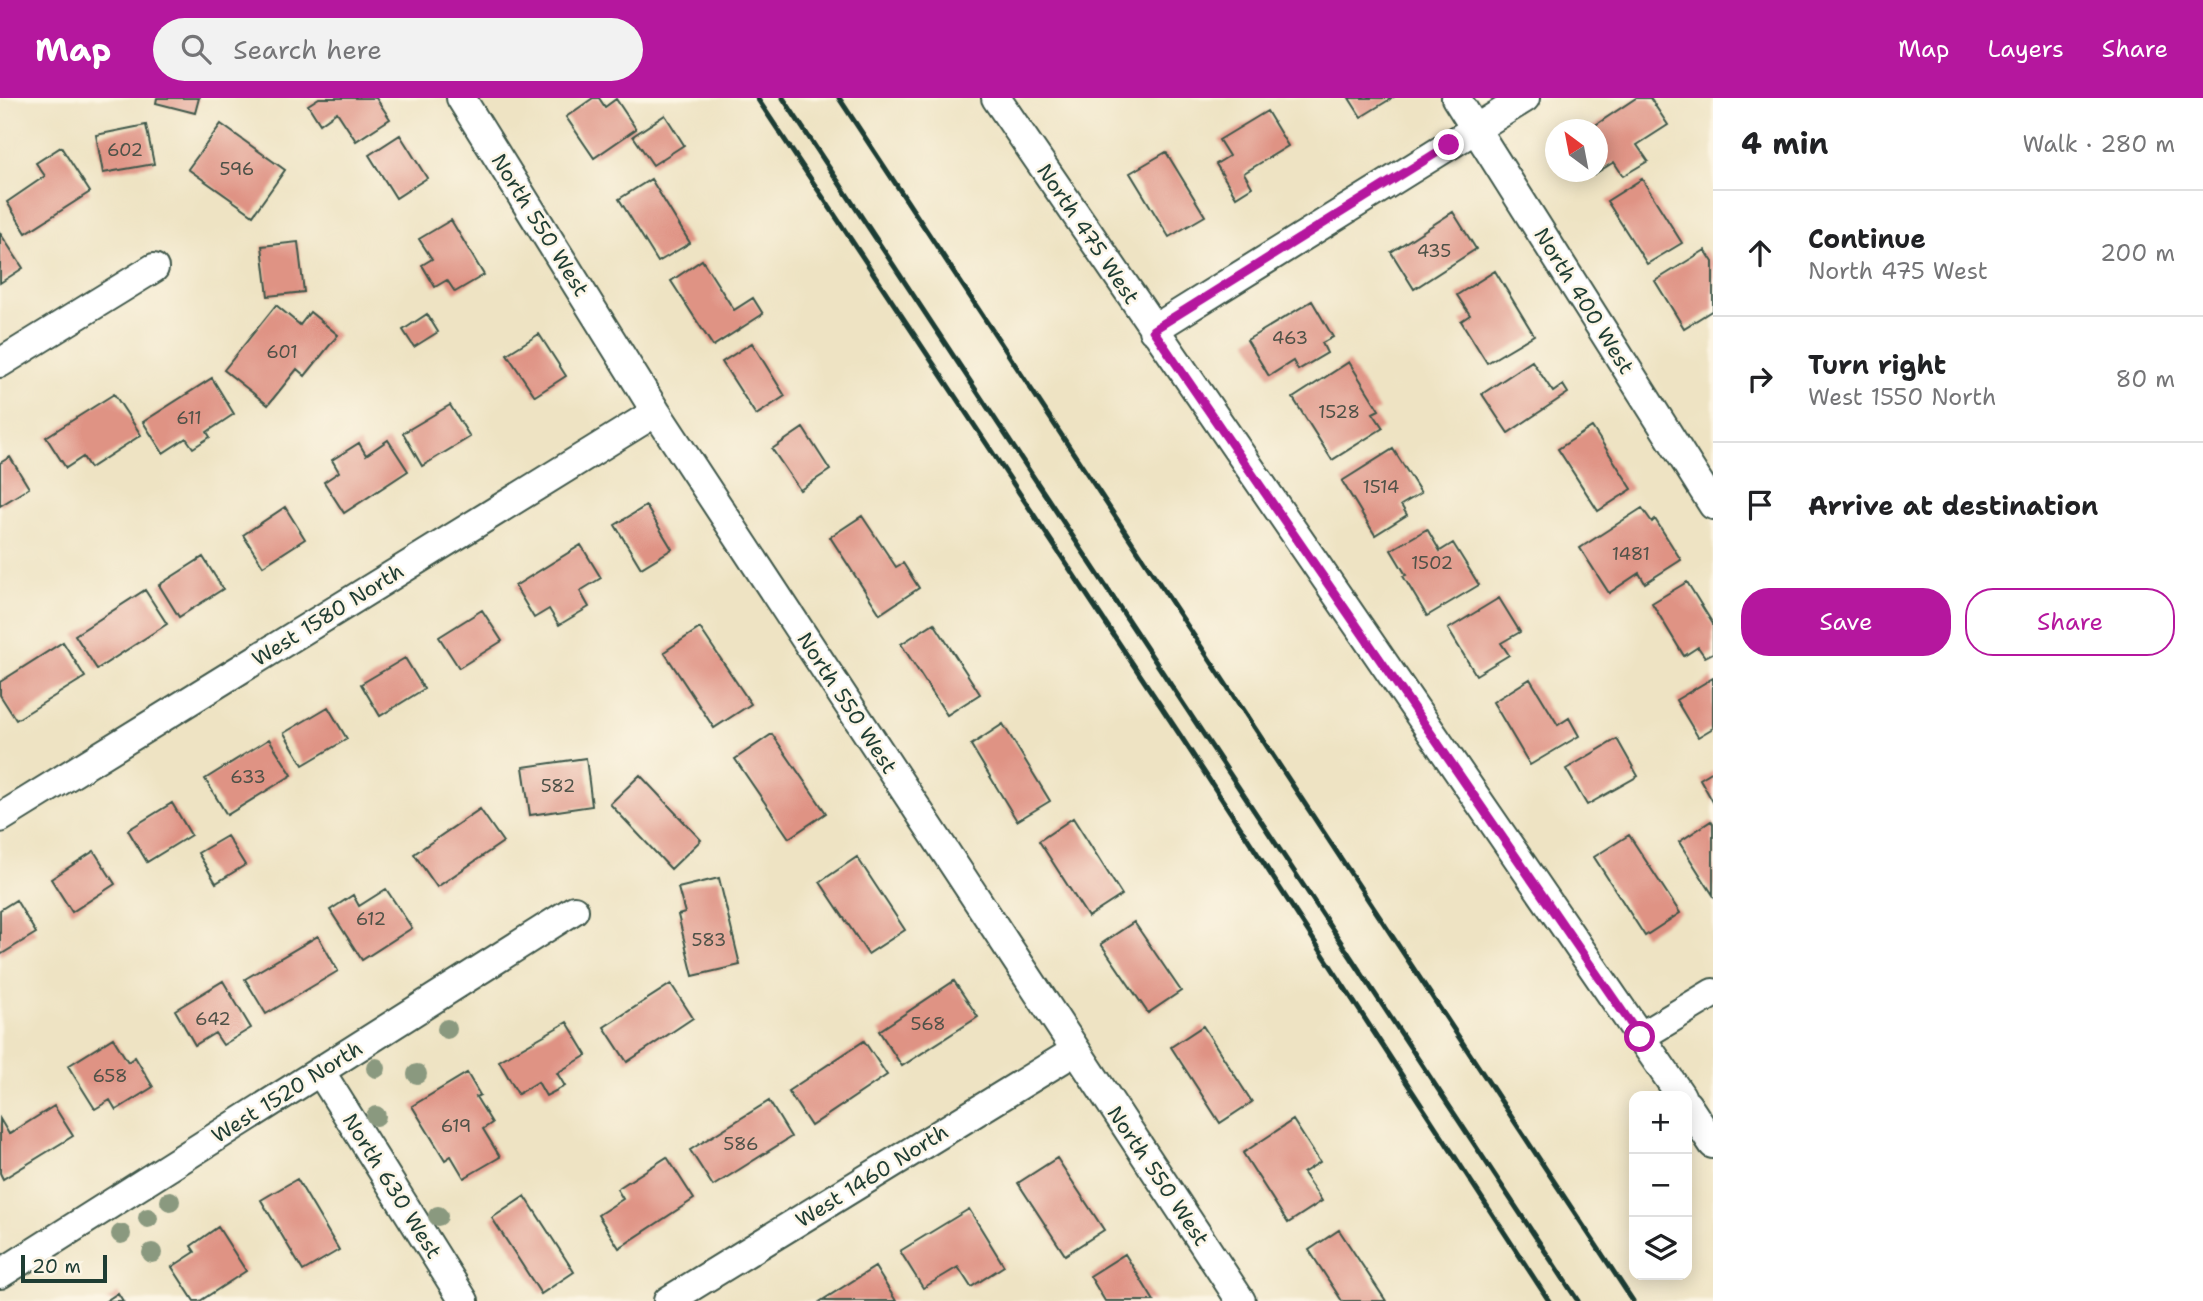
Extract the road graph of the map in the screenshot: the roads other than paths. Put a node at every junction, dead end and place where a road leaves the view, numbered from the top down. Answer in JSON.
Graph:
{"nodes":[{"id":1,"x":461,"y":98,"type":"edge"},
{"id":2,"x":996,"y":98,"type":"edge"},
{"id":3,"x":1456,"y":98,"type":"edge"},
{"id":4,"x":1525,"y":98,"type":"edge"},
{"id":5,"x":1476,"y":130,"type":"junction"},
{"id":6,"x":154,"y":268,"type":"dead end"},
{"id":7,"x":1153,"y":330,"type":"junction"},
{"id":8,"x":0,"y":363,"type":"edge"},
{"id":9,"x":656,"y":412,"type":"junction"},
{"id":10,"x":1713,"y":505,"type":"edge"},
{"id":11,"x":0,"y":818,"type":"edge"},
{"id":12,"x":574,"y":910,"type":"dead end"},
{"id":13,"x":1713,"y":993,"type":"edge"},
{"id":14,"x":1640,"y":1037,"type":"junction"},
{"id":15,"x":1075,"y":1051,"type":"junction"},
{"id":16,"x":320,"y":1071,"type":"junction"},
{"id":17,"x":1678,"y":1091,"type":"edge"},
{"id":18,"x":1692,"y":1112,"type":"edge"},
{"id":19,"x":1713,"y":1144,"type":"edge"},
{"id":20,"x":0,"y":1274,"type":"edge"},
{"id":21,"x":464,"y":1301,"type":"edge"},
{"id":22,"x":668,"y":1301,"type":"edge"},
{"id":23,"x":1241,"y":1301,"type":"edge"}],
"edges":[{"from":1,"to":9,"type":"street","name":"North 550 West"},
{"from":2,"to":7,"type":"street","name":"North 475 West"},
{"from":3,"to":5,"type":"street","name":"North 400 West"},
{"from":4,"to":5,"type":"street"},
{"from":5,"to":7,"type":"street"},
{"from":5,"to":10,"type":"street","name":"North 400 West"},
{"from":6,"to":8,"type":"street"},
{"from":7,"to":14,"type":"street","name":"North 475 West"},
{"from":9,"to":11,"type":"street","name":"West 1580 North"},
{"from":9,"to":15,"type":"street","name":"North 550 West"},
{"from":12,"to":16,"type":"street","name":"West 1520 North"},
{"from":13,"to":14,"type":"street"},
{"from":14,"to":17,"type":"street","name":"North 475 West"},
{"from":15,"to":22,"type":"street","name":"West 1460 North"},
{"from":15,"to":23,"type":"street","name":"North 550 West"},
{"from":16,"to":20,"type":"street","name":"West 1520 North"},
{"from":16,"to":21,"type":"street","name":"North 630 West"},
{"from":18,"to":19,"type":"street"}]}
